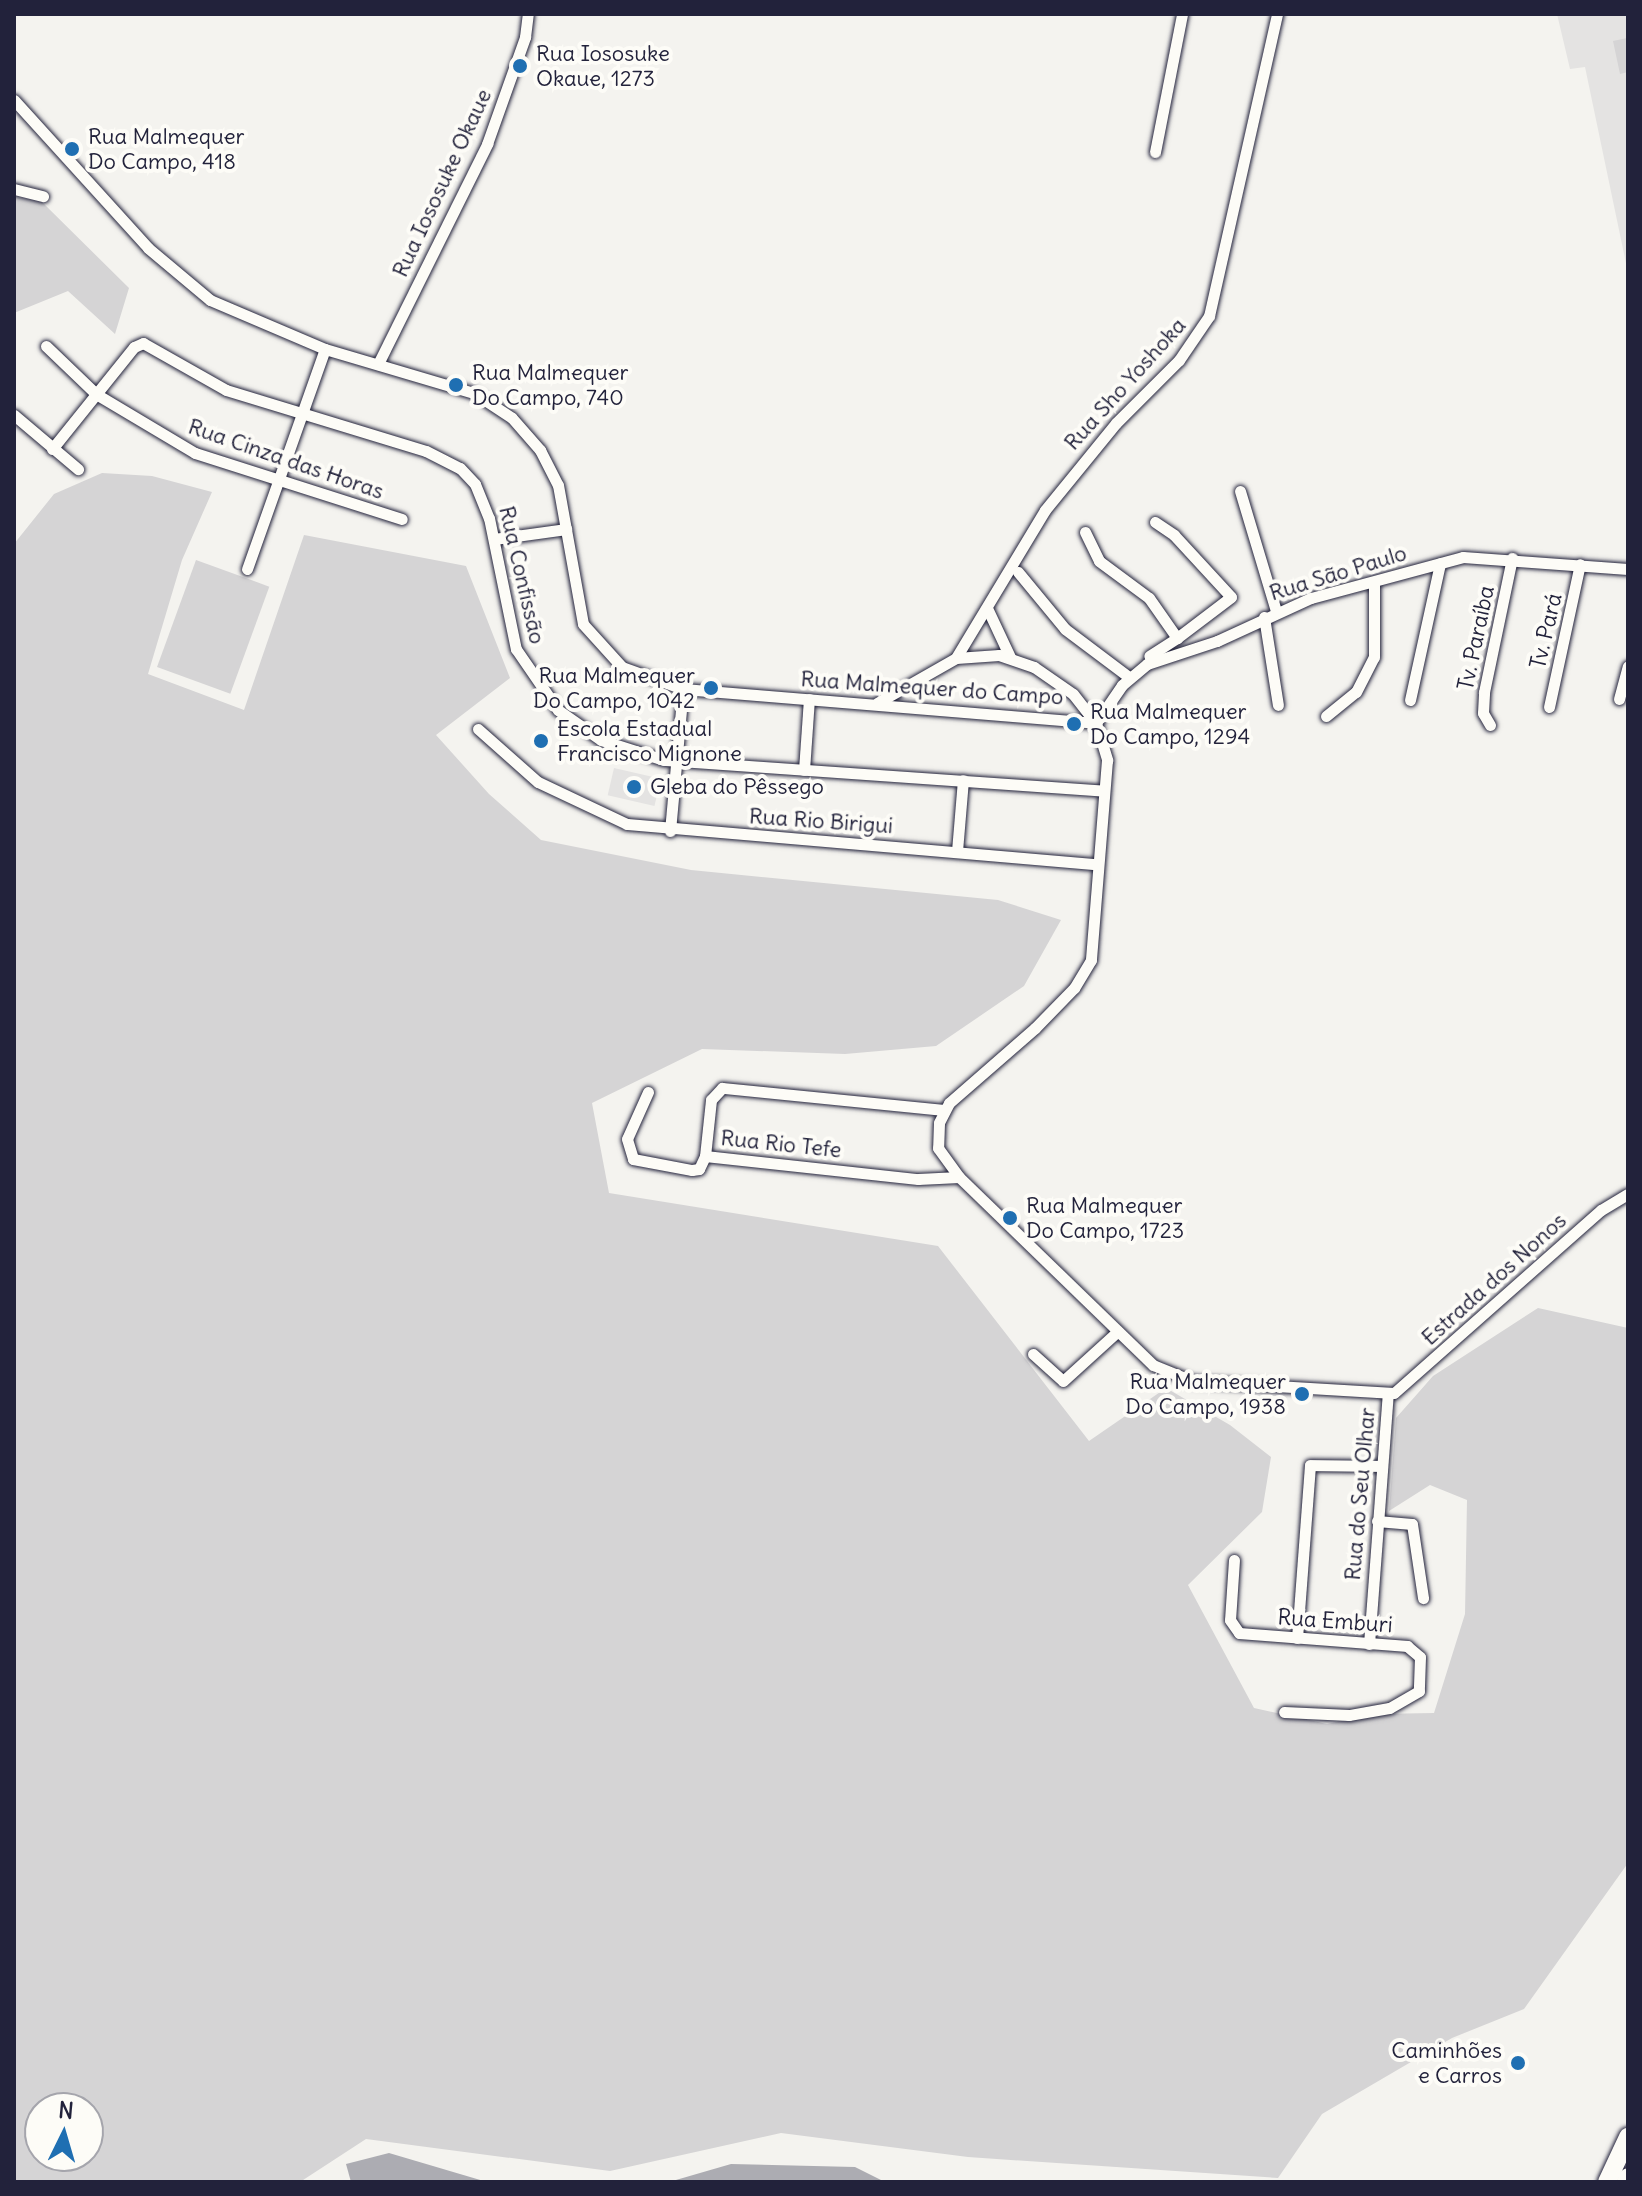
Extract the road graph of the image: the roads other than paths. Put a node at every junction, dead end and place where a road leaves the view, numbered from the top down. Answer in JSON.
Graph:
{"nodes":[{"id":1,"x":528,"y":14,"type":"edge"},
{"id":2,"x":1182,"y":14,"type":"edge"},
{"id":3,"x":1277,"y":14,"type":"edge"},
{"id":4,"x":14,"y":100,"type":"edge"},
{"id":5,"x":1155,"y":152,"type":"dead end"},
{"id":6,"x":14,"y":189,"type":"edge"},
{"id":7,"x":43,"y":196,"type":"dead end"},
{"id":8,"x":46,"y":346,"type":"dead end"},
{"id":9,"x":325,"y":349,"type":"junction"},
{"id":10,"x":378,"y":364,"type":"junction"},
{"id":11,"x":96,"y":394,"type":"junction"},
{"id":12,"x":14,"y":415,"type":"edge"},
{"id":13,"x":300,"y":416,"type":"junction"},
{"id":14,"x":52,"y":449,"type":"junction"},
{"id":15,"x":78,"y":469,"type":"dead end"},
{"id":16,"x":278,"y":482,"type":"junction"},
{"id":17,"x":1240,"y":491,"type":"dead end"},
{"id":18,"x":402,"y":519,"type":"dead end"},
{"id":19,"x":1155,"y":522,"type":"dead end"},
{"id":20,"x":566,"y":529,"type":"junction"},
{"id":21,"x":1085,"y":532,"type":"dead end"},
{"id":22,"x":494,"y":539,"type":"junction"},
{"id":23,"x":1512,"y":558,"type":"junction"},
{"id":24,"x":1440,"y":563,"type":"junction"},
{"id":25,"x":1580,"y":564,"type":"junction"},
{"id":26,"x":247,"y":569,"type":"dead end"},
{"id":27,"x":1628,"y":569,"type":"edge"},
{"id":28,"x":1018,"y":572,"type":"dead end"},
{"id":29,"x":1374,"y":583,"type":"junction"},
{"id":30,"x":988,"y":610,"type":"junction"},
{"id":31,"x":1276,"y":611,"type":"junction"},
{"id":32,"x":1264,"y":617,"type":"junction"},
{"id":33,"x":1177,"y":638,"type":"junction"},
{"id":34,"x":1010,"y":657,"type":"junction"},
{"id":35,"x":956,"y":658,"type":"junction"},
{"id":36,"x":1147,"y":664,"type":"junction"},
{"id":37,"x":1628,"y":666,"type":"edge"},
{"id":38,"x":1129,"y":677,"type":"junction"},
{"id":39,"x":683,"y":689,"type":"junction"},
{"id":40,"x":809,"y":699,"type":"junction"},
{"id":41,"x":1619,"y":699,"type":"dead end"},
{"id":42,"x":1410,"y":700,"type":"dead end"},
{"id":43,"x":1084,"y":702,"type":"junction"},
{"id":44,"x":877,"y":703,"type":"junction"},
{"id":45,"x":1278,"y":705,"type":"dead end"},
{"id":46,"x":1549,"y":707,"type":"dead end"},
{"id":47,"x":1326,"y":716,"type":"dead end"},
{"id":48,"x":1073,"y":719,"type":"junction"},
{"id":49,"x":1096,"y":723,"type":"junction"},
{"id":50,"x":1490,"y":725,"type":"dead end"},
{"id":51,"x":478,"y":729,"type":"dead end"},
{"id":52,"x":678,"y":760,"type":"junction"},
{"id":53,"x":804,"y":770,"type":"junction"},
{"id":54,"x":963,"y":780,"type":"junction"},
{"id":55,"x":1103,"y":791,"type":"junction"},
{"id":56,"x":670,"y":831,"type":"junction"},
{"id":57,"x":957,"y":851,"type":"junction"},
{"id":58,"x":1096,"y":864,"type":"junction"},
{"id":59,"x":648,"y":1092,"type":"dead end"},
{"id":60,"x":944,"y":1110,"type":"junction"},
{"id":61,"x":705,"y":1156,"type":"junction"},
{"id":62,"x":959,"y":1177,"type":"junction"},
{"id":63,"x":1628,"y":1194,"type":"edge"},
{"id":64,"x":1118,"y":1331,"type":"junction"},
{"id":65,"x":1033,"y":1354,"type":"dead end"},
{"id":66,"x":1388,"y":1394,"type":"junction"},
{"id":67,"x":1380,"y":1466,"type":"junction"},
{"id":68,"x":1377,"y":1521,"type":"junction"},
{"id":69,"x":1234,"y":1560,"type":"dead end"},
{"id":70,"x":1423,"y":1598,"type":"dead end"},
{"id":71,"x":1297,"y":1638,"type":"junction"},
{"id":72,"x":1369,"y":1644,"type":"junction"},
{"id":73,"x":1284,"y":1712,"type":"dead end"},
{"id":74,"x":1628,"y":2137,"type":"edge"},
{"id":75,"x":1607,"y":2182,"type":"edge"}],
"edges":[{"from":1,"to":10,"type":"street","name":"Rua Iososuke Okaue"},
{"from":2,"to":5,"type":"street"},
{"from":3,"to":30,"type":"street","name":"Rua Sho Yoshoka"},
{"from":4,"to":9,"type":"street","name":"Rua Malmequer do Campo"},
{"from":6,"to":7,"type":"street"},
{"from":8,"to":11,"type":"street","name":"Rua Cinza das Horas"},
{"from":9,"to":10,"type":"street","name":"Rua Malmequer do Campo"},
{"from":9,"to":13,"type":"street"},
{"from":10,"to":20,"type":"street","name":"Rua Malmequer do Campo"},
{"from":11,"to":13,"type":"street","name":"Rua Confissão"},
{"from":11,"to":14,"type":"street"},
{"from":11,"to":16,"type":"street","name":"Rua Cinza das Horas"},
{"from":12,"to":14,"type":"street"},
{"from":13,"to":16,"type":"street"},
{"from":13,"to":22,"type":"street","name":"Rua Confissão"},
{"from":14,"to":15,"type":"street"},
{"from":16,"to":18,"type":"street","name":"Rua Cinza das Horas"},
{"from":16,"to":26,"type":"street"},
{"from":17,"to":31,"type":"street"},
{"from":19,"to":33,"type":"street"},
{"from":20,"to":22,"type":"street"},
{"from":20,"to":39,"type":"street","name":"Rua Malmequer do Campo"},
{"from":21,"to":33,"type":"street"},
{"from":22,"to":52,"type":"street","name":"Rua Confissão"},
{"from":23,"to":24,"type":"street","name":"Rua São Paulo"},
{"from":23,"to":25,"type":"street","name":"Rua São Paulo"},
{"from":23,"to":50,"type":"street","name":"Tv. Paraíba"},
{"from":24,"to":29,"type":"street","name":"Rua São Paulo"},
{"from":24,"to":42,"type":"street"},
{"from":25,"to":27,"type":"street","name":"Rua São Paulo"},
{"from":25,"to":46,"type":"street","name":"Tv. Pará"},
{"from":28,"to":38,"type":"street"},
{"from":29,"to":31,"type":"street","name":"Rua São Paulo"},
{"from":29,"to":47,"type":"street"},
{"from":30,"to":34,"type":"street"},
{"from":30,"to":35,"type":"street","name":"Rua Sho Yoshoka"},
{"from":31,"to":32,"type":"street","name":"Rua São Paulo"},
{"from":32,"to":36,"type":"street","name":"Rua São Paulo"},
{"from":32,"to":45,"type":"street"},
{"from":33,"to":36,"type":"street"},
{"from":34,"to":35,"type":"street"},
{"from":34,"to":43,"type":"street"},
{"from":35,"to":44,"type":"street"},
{"from":36,"to":38,"type":"street","name":"Rua São Paulo"},
{"from":37,"to":41,"type":"street"},
{"from":38,"to":49,"type":"street","name":"Rua São Paulo"},
{"from":39,"to":40,"type":"street","name":"Rua Malmequer do Campo"},
{"from":39,"to":52,"type":"street"},
{"from":40,"to":44,"type":"street","name":"Rua Malmequer do Campo"},
{"from":40,"to":53,"type":"street"},
{"from":43,"to":48,"type":"street"},
{"from":43,"to":49,"type":"street"},
{"from":44,"to":48,"type":"street","name":"Rua Malmequer do Campo"},
{"from":48,"to":49,"type":"street","name":"Rua Malmequer do Campo"},
{"from":49,"to":55,"type":"street"},
{"from":51,"to":56,"type":"street","name":"Rua Rio Birigui"},
{"from":52,"to":53,"type":"street","name":"Rua Confissão"},
{"from":52,"to":56,"type":"street"},
{"from":53,"to":54,"type":"street","name":"Rua Confissão"},
{"from":54,"to":55,"type":"street","name":"Rua Confissão"},
{"from":54,"to":57,"type":"street"},
{"from":55,"to":58,"type":"street"},
{"from":56,"to":57,"type":"street","name":"Rua Rio Birigui"},
{"from":57,"to":58,"type":"street","name":"Rua Rio Birigui"},
{"from":58,"to":60,"type":"street"},
{"from":59,"to":61,"type":"street"},
{"from":60,"to":61,"type":"street","name":"Rua Rio Tefe"},
{"from":60,"to":62,"type":"street"},
{"from":61,"to":62,"type":"street","name":"Rua Rio Tefe"},
{"from":62,"to":64,"type":"street"},
{"from":63,"to":66,"type":"street","name":"Estrada dos Nonos"},
{"from":64,"to":65,"type":"street"},
{"from":64,"to":66,"type":"street"},
{"from":66,"to":67,"type":"street","name":"Rua do Seu Olhar"},
{"from":67,"to":68,"type":"street","name":"Rua do Seu Olhar"},
{"from":67,"to":71,"type":"street"},
{"from":68,"to":70,"type":"street"},
{"from":68,"to":72,"type":"street","name":"Rua do Seu Olhar"},
{"from":69,"to":71,"type":"street","name":"Rua Emburi"},
{"from":71,"to":72,"type":"street","name":"Rua Emburi"},
{"from":72,"to":73,"type":"street","name":"Rua Emburi"},
{"from":74,"to":75,"type":"highway"}]}
